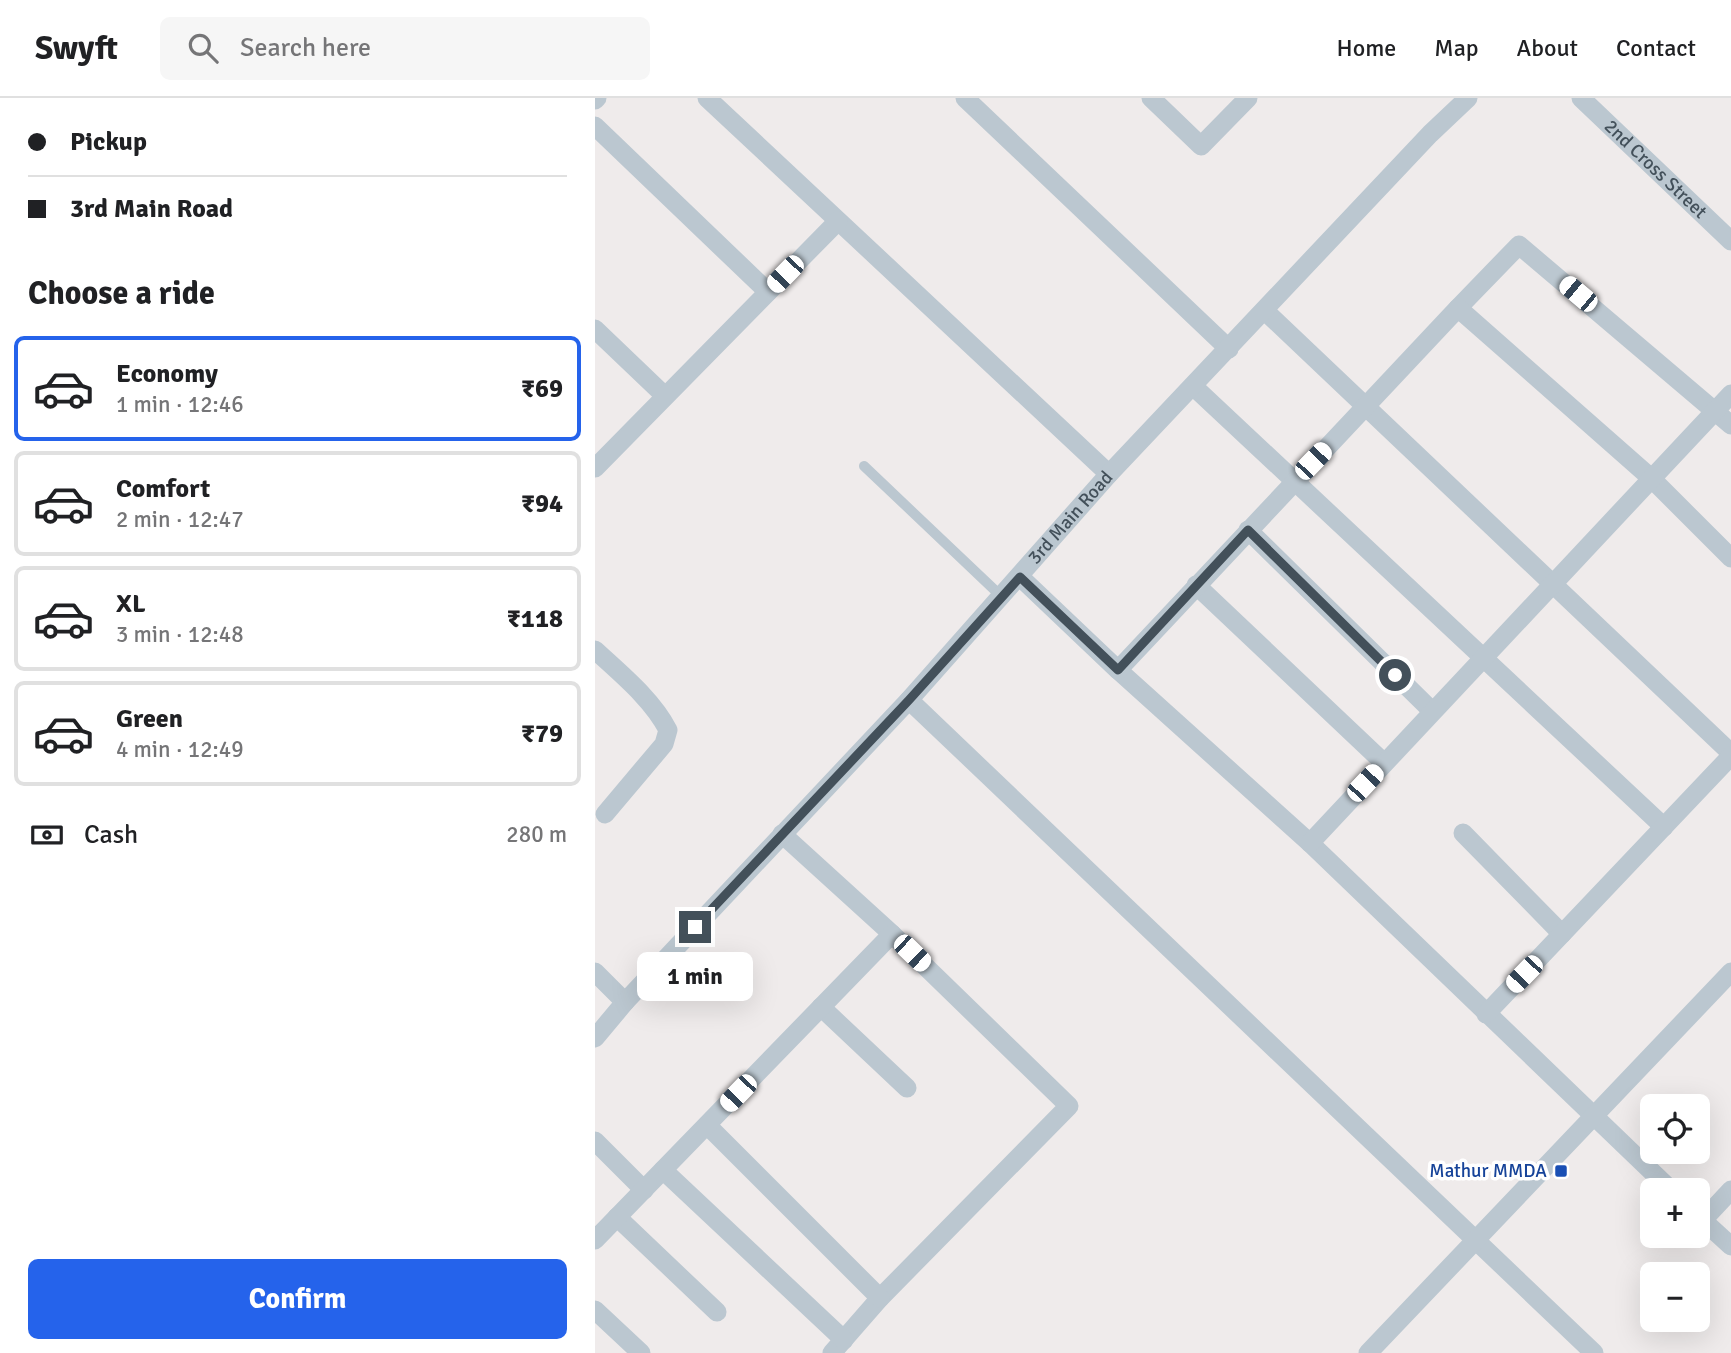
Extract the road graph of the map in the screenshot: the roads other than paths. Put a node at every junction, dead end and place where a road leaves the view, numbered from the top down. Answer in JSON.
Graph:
{"nodes":[{"id":1,"x":707,"y":98,"type":"edge"},
{"id":2,"x":965,"y":98,"type":"edge"},
{"id":3,"x":1151,"y":98,"type":"edge"},
{"id":4,"x":1248,"y":98,"type":"edge"},
{"id":5,"x":1468,"y":98,"type":"edge"},
{"id":6,"x":1581,"y":98,"type":"edge"},
{"id":7,"x":595,"y":126,"type":"edge"},
{"id":8,"x":838,"y":221,"type":"junction"},
{"id":9,"x":1731,"y":240,"type":"edge"},
{"id":10,"x":768,"y":292,"type":"junction"},
{"id":11,"x":1458,"y":308,"type":"junction"},
{"id":12,"x":1265,"y":311,"type":"junction"},
{"id":13,"x":595,"y":329,"type":"edge"},
{"id":14,"x":1229,"y":349,"type":"junction"},
{"id":15,"x":1193,"y":386,"type":"junction"},
{"id":16,"x":1731,"y":394,"type":"edge"},
{"id":17,"x":665,"y":396,"type":"junction"},
{"id":18,"x":1366,"y":407,"type":"junction"},
{"id":19,"x":1715,"y":410,"type":"junction"},
{"id":20,"x":1731,"y":425,"type":"edge"},
{"id":21,"x":599,"y":456,"type":"edge"},
{"id":22,"x":865,"y":466,"type":"dead end"},
{"id":23,"x":1109,"y":474,"type":"junction"},
{"id":24,"x":1651,"y":478,"type":"junction"},
{"id":25,"x":1296,"y":480,"type":"junction"},
{"id":26,"x":1248,"y":530,"type":"junction"},
{"id":27,"x":1731,"y":558,"type":"edge"},
{"id":28,"x":1020,"y":577,"type":"junction"},
{"id":29,"x":1552,"y":584,"type":"junction"},
{"id":30,"x":1196,"y":585,"type":"junction"},
{"id":31,"x":1002,"y":597,"type":"junction"},
{"id":32,"x":595,"y":650,"type":"edge"},
{"id":33,"x":1483,"y":658,"type":"junction"},
{"id":34,"x":1118,"y":670,"type":"junction"},
{"id":35,"x":909,"y":700,"type":"junction"},
{"id":36,"x":1432,"y":711,"type":"junction"},
{"id":37,"x":1731,"y":754,"type":"edge"},
{"id":38,"x":1384,"y":763,"type":"junction"},
{"id":39,"x":598,"y":814,"type":"edge"},
{"id":40,"x":1664,"y":827,"type":"junction"},
{"id":41,"x":1463,"y":833,"type":"dead end"},
{"id":42,"x":782,"y":834,"type":"junction"},
{"id":43,"x":1310,"y":843,"type":"junction"},
{"id":44,"x":892,"y":934,"type":"junction"},
{"id":45,"x":1562,"y":934,"type":"junction"},
{"id":46,"x":595,"y":972,"type":"edge"},
{"id":47,"x":1731,"y":972,"type":"edge"},
{"id":48,"x":625,"y":1002,"type":"junction"},
{"id":49,"x":821,"y":1007,"type":"junction"},
{"id":50,"x":1486,"y":1014,"type":"junction"},
{"id":51,"x":595,"y":1038,"type":"edge"},
{"id":52,"x":907,"y":1088,"type":"dead end"},
{"id":53,"x":1594,"y":1115,"type":"junction"},
{"id":54,"x":707,"y":1125,"type":"junction"},
{"id":55,"x":595,"y":1141,"type":"edge"},
{"id":56,"x":663,"y":1170,"type":"junction"},
{"id":57,"x":1659,"y":1178,"type":"edge"},
{"id":58,"x":644,"y":1190,"type":"junction"},
{"id":59,"x":1731,"y":1190,"type":"edge"},
{"id":60,"x":1710,"y":1209,"type":"edge"},
{"id":61,"x":617,"y":1217,"type":"junction"},
{"id":62,"x":1710,"y":1227,"type":"edge"},
{"id":63,"x":595,"y":1240,"type":"edge"},
{"id":64,"x":1476,"y":1240,"type":"junction"},
{"id":65,"x":1731,"y":1247,"type":"edge"},
{"id":66,"x":880,"y":1298,"type":"junction"},
{"id":67,"x":595,"y":1310,"type":"edge"},
{"id":68,"x":717,"y":1312,"type":"dead end"},
{"id":69,"x":838,"y":1347,"type":"edge"},
{"id":70,"x":641,"y":1353,"type":"edge"},
{"id":71,"x":1368,"y":1353,"type":"edge"},
{"id":72,"x":1594,"y":1353,"type":"edge"}],
"edges":[{"from":1,"to":8,"type":"street"},
{"from":2,"to":14,"type":"street"},
{"from":3,"to":4,"type":"street"},
{"from":5,"to":12,"type":"street","name":"3rd Main Road"},
{"from":6,"to":9,"type":"street","name":"2nd Cross Street"},
{"from":7,"to":10,"type":"street"},
{"from":8,"to":10,"type":"street"},
{"from":8,"to":23,"type":"street"},
{"from":10,"to":17,"type":"street"},
{"from":11,"to":18,"type":"street"},
{"from":11,"to":19,"type":"street"},
{"from":11,"to":24,"type":"street"},
{"from":12,"to":14,"type":"street","name":"3rd Main Road"},
{"from":12,"to":18,"type":"street"},
{"from":13,"to":17,"type":"street"},
{"from":14,"to":15,"type":"street","name":"3rd Main Road"},
{"from":15,"to":23,"type":"street","name":"3rd Main Road"},
{"from":15,"to":25,"type":"street"},
{"from":16,"to":19,"type":"street"},
{"from":17,"to":21,"type":"street"},
{"from":18,"to":25,"type":"street"},
{"from":18,"to":29,"type":"street"},
{"from":19,"to":20,"type":"street"},
{"from":19,"to":24,"type":"street"},
{"from":22,"to":31,"type":"lane"},
{"from":23,"to":28,"type":"street","name":"3rd Main Road"},
{"from":24,"to":27,"type":"street"},
{"from":24,"to":29,"type":"street"},
{"from":25,"to":26,"type":"street"},
{"from":25,"to":33,"type":"street"},
{"from":26,"to":30,"type":"street"},
{"from":26,"to":36,"type":"street"},
{"from":28,"to":31,"type":"street","name":"3rd Main Road"},
{"from":28,"to":34,"type":"street"},
{"from":29,"to":33,"type":"street"},
{"from":29,"to":37,"type":"street"},
{"from":30,"to":34,"type":"street"},
{"from":30,"to":38,"type":"street"},
{"from":31,"to":35,"type":"street","name":"3rd Main Road"},
{"from":32,"to":39,"type":"street"},
{"from":33,"to":36,"type":"street"},
{"from":33,"to":40,"type":"street"},
{"from":34,"to":43,"type":"street"},
{"from":35,"to":42,"type":"street","name":"3rd Main Road"},
{"from":35,"to":64,"type":"street"},
{"from":36,"to":38,"type":"street"},
{"from":37,"to":40,"type":"street"},
{"from":38,"to":43,"type":"street"},
{"from":40,"to":45,"type":"street"},
{"from":41,"to":45,"type":"street"},
{"from":42,"to":44,"type":"street"},
{"from":42,"to":48,"type":"street","name":"3rd Main Road"},
{"from":43,"to":50,"type":"street"},
{"from":44,"to":49,"type":"street"},
{"from":44,"to":66,"type":"street"},
{"from":45,"to":50,"type":"street"},
{"from":46,"to":48,"type":"street"},
{"from":47,"to":53,"type":"street"},
{"from":48,"to":51,"type":"street","name":"3rd Main Road"},
{"from":49,"to":52,"type":"street"},
{"from":49,"to":54,"type":"street"},
{"from":50,"to":53,"type":"street"},
{"from":53,"to":57,"type":"street"},
{"from":53,"to":64,"type":"street"},
{"from":54,"to":56,"type":"street"},
{"from":54,"to":66,"type":"street"},
{"from":55,"to":58,"type":"street"},
{"from":56,"to":58,"type":"street"},
{"from":56,"to":69,"type":"street"},
{"from":58,"to":61,"type":"street"},
{"from":59,"to":60,"type":"street"},
{"from":61,"to":63,"type":"street"},
{"from":61,"to":68,"type":"street"},
{"from":62,"to":65,"type":"street"},
{"from":64,"to":71,"type":"street"},
{"from":64,"to":72,"type":"street"},
{"from":66,"to":69,"type":"street"},
{"from":67,"to":70,"type":"street"}]}
